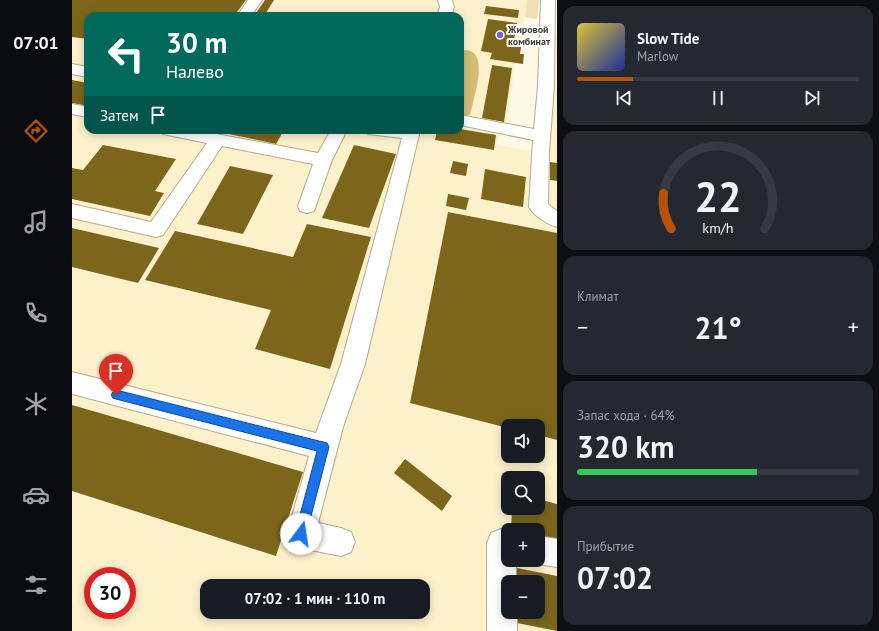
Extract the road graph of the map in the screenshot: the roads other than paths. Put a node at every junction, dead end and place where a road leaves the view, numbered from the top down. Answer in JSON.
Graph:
{"nodes":[{"id":1,"x":255,"y":0,"type":"edge"},
{"id":2,"x":445,"y":0,"type":"edge"},
{"id":3,"x":551,"y":5,"type":"edge"},
{"id":4,"x":247,"y":12,"type":"edge"},
{"id":5,"x":445,"y":12,"type":"edge"},
{"id":6,"x":552,"y":37,"type":"edge"},
{"id":7,"x":72,"y":69,"type":"edge"},
{"id":8,"x":84,"y":71,"type":"edge"},
{"id":9,"x":552,"y":88,"type":"edge"},
{"id":10,"x":72,"y":109,"type":"edge"},
{"id":11,"x":84,"y":111,"type":"edge"},
{"id":12,"x":464,"y":121,"type":"edge"},
{"id":13,"x":189,"y":134,"type":"edge"},
{"id":14,"x":337,"y":134,"type":"edge"},
{"id":15,"x":411,"y":134,"type":"edge"},
{"id":16,"x":541,"y":136,"type":"junction"},
{"id":17,"x":218,"y":140,"type":"junction"},
{"id":18,"x":323,"y":160,"type":"junction"},
{"id":19,"x":307,"y":206,"type":"dead end"},
{"id":20,"x":72,"y":212,"type":"edge"},
{"id":21,"x":557,"y":220,"type":"edge"},
{"id":22,"x":72,"y":383,"type":"edge"},
{"id":23,"x":323,"y":447,"type":"junction"},
{"id":24,"x":341,"y":542,"type":"dead end"},
{"id":25,"x":545,"y":551,"type":"edge"},
{"id":26,"x":557,"y":553,"type":"edge"},
{"id":27,"x":501,"y":567,"type":"edge"},
{"id":28,"x":502,"y":631,"type":"edge"}],
"edges":[{"from":1,"to":4,"type":"street"},
{"from":2,"to":5,"type":"street"},
{"from":3,"to":6,"type":"street"},
{"from":6,"to":9,"type":"street"},
{"from":7,"to":8,"type":"street"},
{"from":9,"to":16,"type":"street"},
{"from":10,"to":11,"type":"street"},
{"from":12,"to":16,"type":"street"},
{"from":13,"to":17,"type":"street"},
{"from":14,"to":18,"type":"street"},
{"from":15,"to":23,"type":"street"},
{"from":16,"to":21,"type":"street"},
{"from":17,"to":18,"type":"street"},
{"from":17,"to":20,"type":"street"},
{"from":18,"to":19,"type":"street"},
{"from":22,"to":23,"type":"street"},
{"from":23,"to":24,"type":"street"},
{"from":25,"to":26,"type":"street"},
{"from":27,"to":28,"type":"street"}]}
